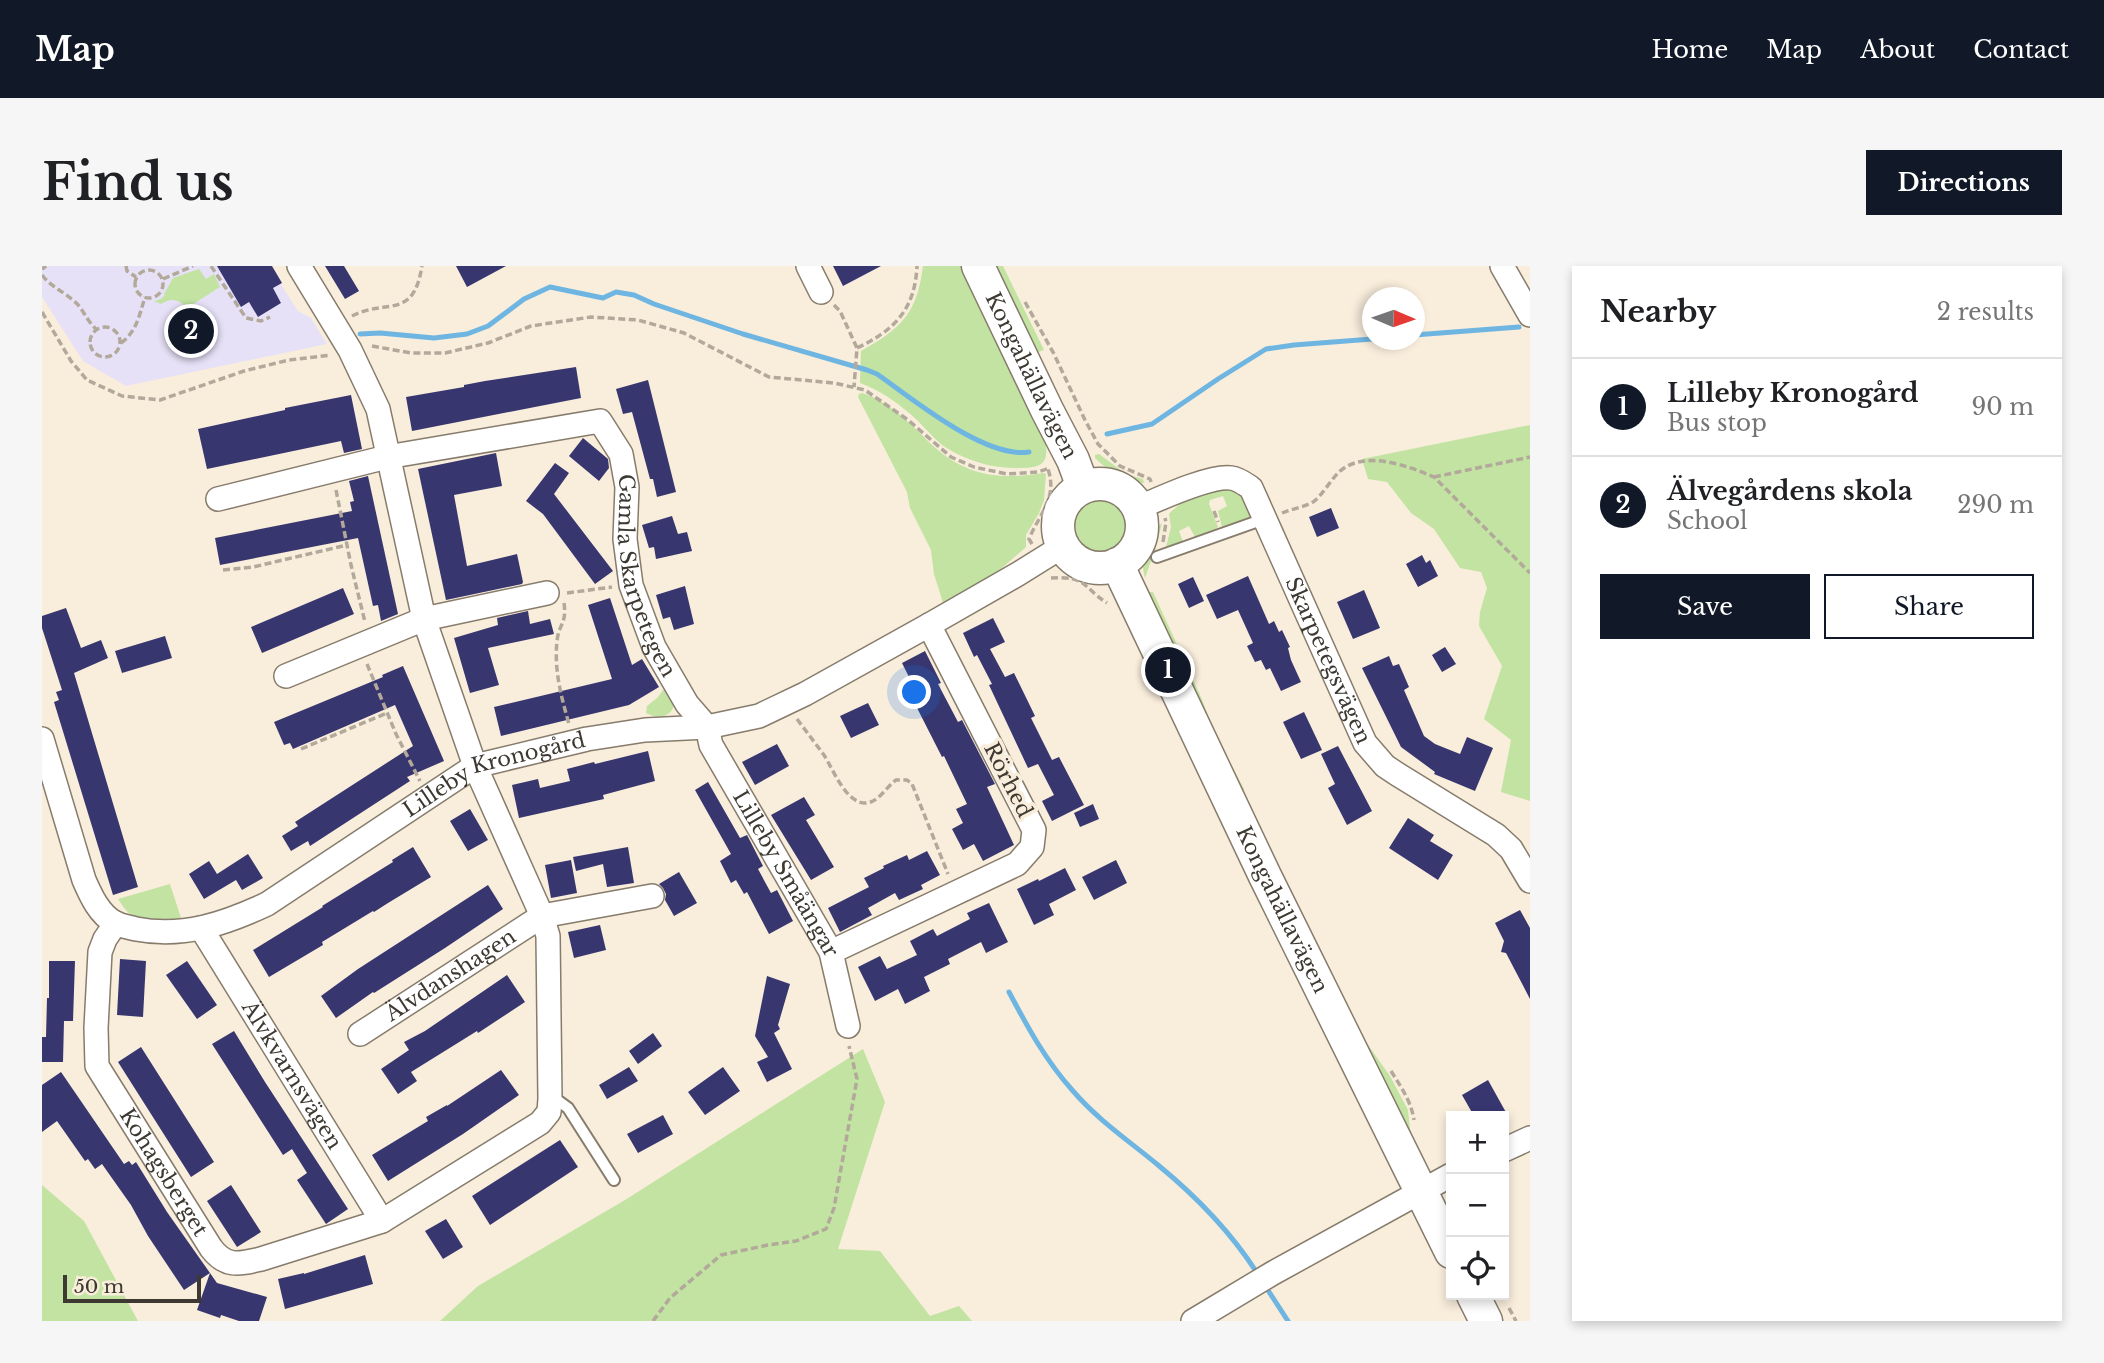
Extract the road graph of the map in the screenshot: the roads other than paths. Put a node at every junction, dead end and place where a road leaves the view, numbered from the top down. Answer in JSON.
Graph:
{"nodes":[{"id":1,"x":299,"y":266,"type":"edge"},
{"id":2,"x":808,"y":266,"type":"edge"},
{"id":3,"x":978,"y":266,"type":"edge"},
{"id":4,"x":1502,"y":266,"type":"edge"},
{"id":5,"x":821,"y":292,"type":"road end"},
{"id":6,"x":1530,"y":315,"type":"edge"},
{"id":7,"x":387,"y":457,"type":"junction"},
{"id":8,"x":1085,"y":463,"type":"junction"},
{"id":9,"x":218,"y":499,"type":"dead end"},
{"id":10,"x":1138,"y":508,"type":"junction"},
{"id":11,"x":1264,"y":519,"type":"junction"},
{"id":12,"x":1063,"y":546,"type":"junction"},
{"id":13,"x":1157,"y":558,"type":"dead end"},
{"id":14,"x":1117,"y":564,"type":"junction"},
{"id":15,"x":547,"y":593,"type":"road end"},
{"id":16,"x":424,"y":619,"type":"junction"},
{"id":17,"x":929,"y":625,"type":"junction"},
{"id":18,"x":286,"y":676,"type":"dead end"},
{"id":19,"x":707,"y":727,"type":"junction"},
{"id":20,"x":42,"y":739,"type":"edge"},
{"id":21,"x":475,"y":766,"type":"junction"},
{"id":22,"x":1530,"y":881,"type":"edge"},
{"id":23,"x":652,"y":895,"type":"dead end"},
{"id":24,"x":542,"y":916,"type":"junction"},
{"id":25,"x":116,"y":923,"type":"junction"},
{"id":26,"x":201,"y":928,"type":"junction"},
{"id":27,"x":831,"y":952,"type":"junction"},
{"id":28,"x":848,"y":1026,"type":"road end"},
{"id":29,"x":360,"y":1034,"type":"dead end"},
{"id":30,"x":550,"y":1098,"type":"junction"},
{"id":31,"x":1530,"y":1139,"type":"edge"},
{"id":32,"x":1509,"y":1148,"type":"edge"},
{"id":33,"x":1446,"y":1178,"type":"edge"},
{"id":34,"x":614,"y":1180,"type":"dead end"},
{"id":35,"x":1421,"y":1192,"type":"junction"},
{"id":36,"x":382,"y":1221,"type":"junction"},
{"id":37,"x":1446,"y":1242,"type":"edge"},
{"id":38,"x":1475,"y":1300,"type":"edge"},
{"id":39,"x":1193,"y":1321,"type":"edge"},
{"id":40,"x":1486,"y":1321,"type":"edge"}],
"edges":[{"from":1,"to":7,"type":"street","name":"Älvdanshagen"},
{"from":2,"to":5,"type":"street"},
{"from":3,"to":8,"type":"street","name":"Kongahällavägen"},
{"from":4,"to":6,"type":"street"},
{"from":7,"to":9,"type":"street"},
{"from":7,"to":16,"type":"street","name":"Älvdanshagen"},
{"from":7,"to":19,"type":"street","name":"Gamla Skarpetegen"},
{"from":8,"to":10,"type":"street","name":"Kongahällavägen"},
{"from":8,"to":12,"type":"street","name":"Kongahällavägen"},
{"from":10,"to":11,"type":"street","name":"Skarpetegsvägen"},
{"from":10,"to":14,"type":"street"},
{"from":11,"to":13,"type":"lane"},
{"from":11,"to":22,"type":"street","name":"Skarpetegsvägen"},
{"from":12,"to":14,"type":"street"},
{"from":12,"to":17,"type":"street","name":"Lilleby Kronogård"},
{"from":14,"to":35,"type":"street","name":"Kongahällavägen"},
{"from":15,"to":16,"type":"street"},
{"from":16,"to":18,"type":"street"},
{"from":16,"to":21,"type":"street","name":"Älvdanshagen"},
{"from":17,"to":19,"type":"street","name":"Lilleby Kronogård"},
{"from":17,"to":27,"type":"street","name":"Rörhed"},
{"from":19,"to":21,"type":"street","name":"Lilleby Kronogård"},
{"from":19,"to":27,"type":"street","name":"Lilleby Småängar"},
{"from":20,"to":25,"type":"street"},
{"from":21,"to":24,"type":"street","name":"Älvdanshagen"},
{"from":21,"to":26,"type":"street","name":"Lilleby Kronogård"},
{"from":23,"to":24,"type":"street","name":"Älvdanshagen"},
{"from":24,"to":29,"type":"street","name":"Älvdanshagen"},
{"from":24,"to":30,"type":"street","name":"Älvdanshagen"},
{"from":25,"to":26,"type":"street","name":"Lilleby Kronogård"},
{"from":25,"to":36,"type":"street","name":"Kohagsberget"},
{"from":26,"to":36,"type":"street","name":"Älvkvarnsvägen"},
{"from":27,"to":28,"type":"street","name":"Lilleby Småängar"},
{"from":30,"to":34,"type":"lane"},
{"from":30,"to":36,"type":"street","name":"Älvdanshagen"},
{"from":31,"to":32,"type":"street"},
{"from":33,"to":35,"type":"street"},
{"from":35,"to":37,"type":"street","name":"Kongahällavägen"},
{"from":35,"to":39,"type":"street"},
{"from":38,"to":40,"type":"street"}]}
